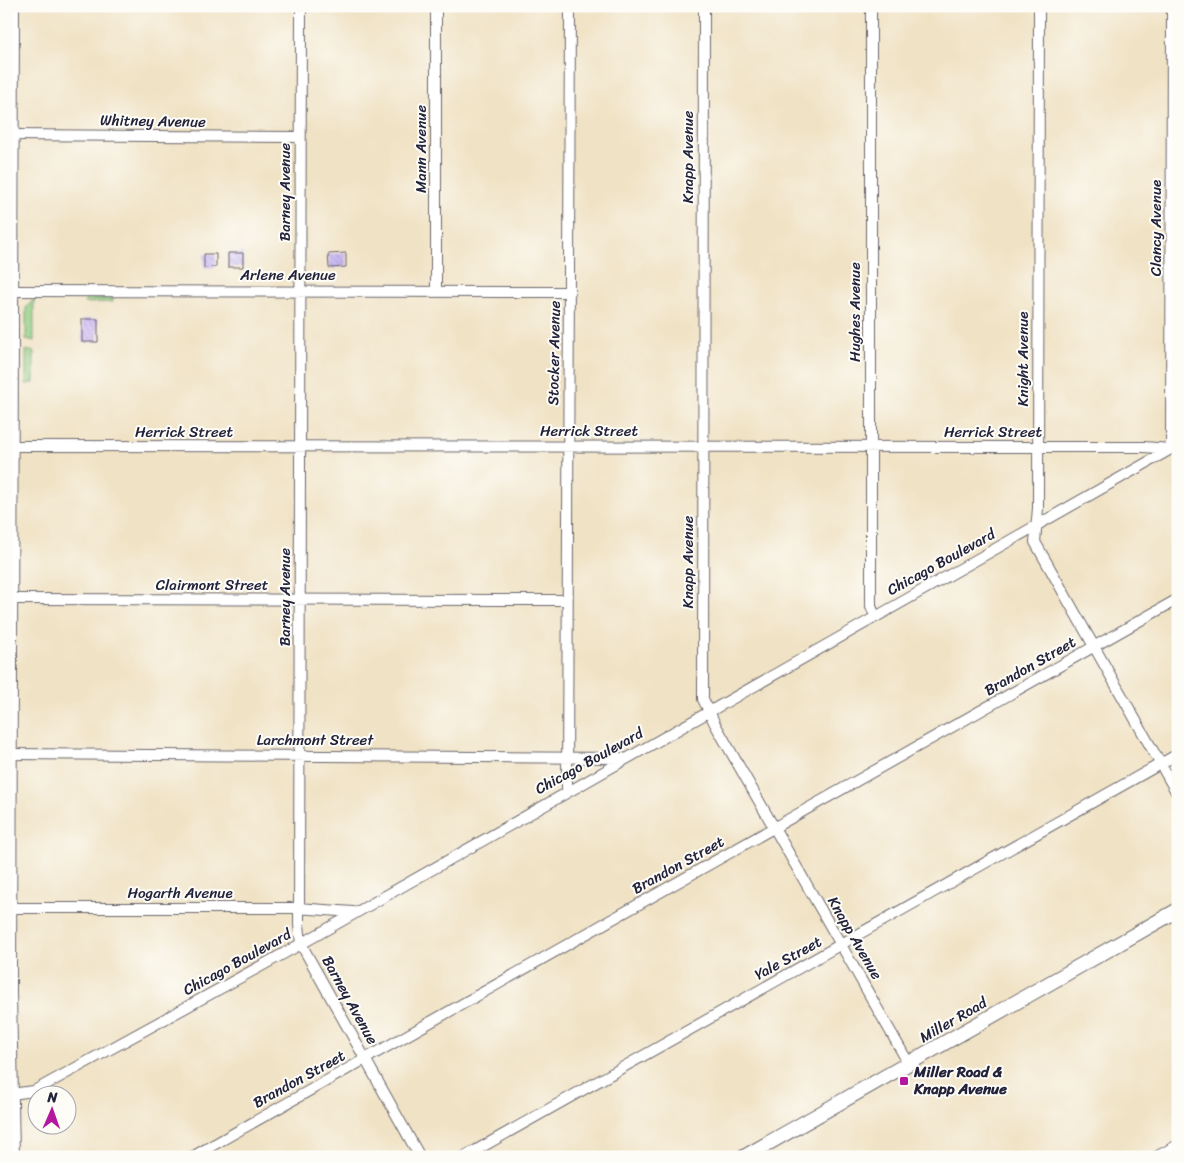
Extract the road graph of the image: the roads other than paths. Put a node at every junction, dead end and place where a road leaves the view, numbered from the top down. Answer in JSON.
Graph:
{"nodes":[{"id":1,"x":12,"y":6,"type":"edge"},
{"id":2,"x":301,"y":6,"type":"edge"},
{"id":3,"x":436,"y":6,"type":"edge"},
{"id":4,"x":570,"y":6,"type":"edge"},
{"id":5,"x":704,"y":6,"type":"edge"},
{"id":6,"x":871,"y":6,"type":"edge"},
{"id":7,"x":1038,"y":6,"type":"edge"},
{"id":8,"x":1172,"y":6,"type":"edge"},
{"id":9,"x":9,"y":135,"type":"edge"},
{"id":10,"x":300,"y":137,"type":"junction"},
{"id":11,"x":301,"y":290,"type":"junction"},
{"id":12,"x":9,"y":291,"type":"edge"},
{"id":13,"x":436,"y":291,"type":"junction"},
{"id":14,"x":570,"y":292,"type":"junction"},
{"id":15,"x":568,"y":445,"type":"junction"},
{"id":16,"x":8,"y":446,"type":"edge"},
{"id":17,"x":703,"y":446,"type":"junction"},
{"id":18,"x":302,"y":447,"type":"junction"},
{"id":19,"x":870,"y":447,"type":"junction"},
{"id":20,"x":1038,"y":447,"type":"junction"},
{"id":21,"x":1174,"y":447,"type":"edge"},
{"id":22,"x":1036,"y":524,"type":"junction"},
{"id":23,"x":1178,"y":599,"type":"edge"},
{"id":24,"x":9,"y":600,"type":"edge"},
{"id":25,"x":300,"y":600,"type":"junction"},
{"id":26,"x":567,"y":600,"type":"junction"},
{"id":27,"x":875,"y":616,"type":"junction"},
{"id":28,"x":1094,"y":646,"type":"junction"},
{"id":29,"x":708,"y":711,"type":"junction"},
{"id":30,"x":8,"y":754,"type":"edge"},
{"id":31,"x":1178,"y":754,"type":"edge"},
{"id":32,"x":300,"y":755,"type":"junction"},
{"id":33,"x":567,"y":756,"type":"junction"},
{"id":34,"x":624,"y":758,"type":"junction"},
{"id":35,"x":1160,"y":764,"type":"junction"},
{"id":36,"x":567,"y":791,"type":"junction"},
{"id":37,"x":1178,"y":795,"type":"edge"},
{"id":38,"x":774,"y":828,"type":"junction"},
{"id":39,"x":8,"y":908,"type":"edge"},
{"id":40,"x":298,"y":908,"type":"junction"},
{"id":41,"x":1178,"y":910,"type":"edge"},
{"id":42,"x":353,"y":912,"type":"junction"},
{"id":43,"x":301,"y":944,"type":"junction"},
{"id":44,"x":841,"y":946,"type":"junction"},
{"id":45,"x":365,"y":1059,"type":"junction"},
{"id":46,"x":909,"y":1064,"type":"junction"},
{"id":47,"x":11,"y":1094,"type":"junction"},
{"id":48,"x":1178,"y":1145,"type":"edge"},
{"id":49,"x":12,"y":1157,"type":"edge"},
{"id":50,"x":192,"y":1157,"type":"edge"},
{"id":51,"x":420,"y":1157,"type":"edge"},
{"id":52,"x":464,"y":1157,"type":"edge"},
{"id":53,"x":744,"y":1157,"type":"edge"},
{"id":54,"x":1156,"y":1157,"type":"edge"}],
"edges":[{"from":1,"to":9,"type":"main road"},
{"from":2,"to":10,"type":"street","name":"Barney Avenue"},
{"from":3,"to":13,"type":"street","name":"Mann Avenue"},
{"from":4,"to":14,"type":"street","name":"Stocker Avenue"},
{"from":5,"to":17,"type":"street","name":"Knapp Avenue"},
{"from":6,"to":19,"type":"street","name":"Hughes Avenue"},
{"from":7,"to":20,"type":"street","name":"Knight Avenue"},
{"from":8,"to":21,"type":"street","name":"Clancy Avenue"},
{"from":9,"to":10,"type":"street","name":"Whitney Avenue"},
{"from":9,"to":12,"type":"main road"},
{"from":10,"to":11,"type":"street","name":"Barney Avenue"},
{"from":11,"to":12,"type":"street","name":"Arlene Avenue"},
{"from":11,"to":13,"type":"street","name":"Arlene Avenue"},
{"from":11,"to":18,"type":"street","name":"Barney Avenue"},
{"from":12,"to":16,"type":"main road"},
{"from":13,"to":14,"type":"street","name":"Arlene Avenue"},
{"from":14,"to":15,"type":"street","name":"Stocker Avenue"},
{"from":15,"to":17,"type":"street","name":"Herrick Street"},
{"from":15,"to":18,"type":"street","name":"Herrick Street"},
{"from":15,"to":26,"type":"street","name":"Stocker Avenue"},
{"from":16,"to":18,"type":"street","name":"Herrick Street"},
{"from":16,"to":24,"type":"main road"},
{"from":17,"to":19,"type":"street","name":"Herrick Street"},
{"from":17,"to":29,"type":"street","name":"Knapp Avenue"},
{"from":18,"to":25,"type":"street","name":"Barney Avenue"},
{"from":19,"to":20,"type":"street","name":"Herrick Street"},
{"from":19,"to":27,"type":"street","name":"Hughes Avenue"},
{"from":20,"to":21,"type":"street","name":"Herrick Street"},
{"from":20,"to":22,"type":"street","name":"Knight Avenue"},
{"from":21,"to":22,"type":"street","name":"Chicago Boulevard"},
{"from":22,"to":27,"type":"street","name":"Chicago Boulevard"},
{"from":22,"to":28,"type":"street","name":"Knight Avenue"},
{"from":23,"to":28,"type":"street","name":"Brandon Street"},
{"from":24,"to":25,"type":"street","name":"Clairmont Street"},
{"from":24,"to":30,"type":"main road"},
{"from":25,"to":26,"type":"street","name":"Clairmont Street"},
{"from":25,"to":32,"type":"street","name":"Barney Avenue"},
{"from":26,"to":33,"type":"street","name":"Stocker Avenue"},
{"from":27,"to":29,"type":"street","name":"Chicago Boulevard"},
{"from":28,"to":35,"type":"street","name":"Knight Avenue"},
{"from":28,"to":38,"type":"street","name":"Brandon Street"},
{"from":29,"to":34,"type":"street","name":"Chicago Boulevard"},
{"from":29,"to":38,"type":"street","name":"Knapp Avenue"},
{"from":30,"to":32,"type":"street","name":"Larchmont Street"},
{"from":30,"to":39,"type":"main road"},
{"from":31,"to":35,"type":"street","name":"Yale Street"},
{"from":32,"to":33,"type":"street","name":"Larchmont Street"},
{"from":32,"to":40,"type":"street","name":"Barney Avenue"},
{"from":33,"to":34,"type":"street","name":"Larchmont Street"},
{"from":33,"to":36,"type":"street","name":"Stocker Avenue"},
{"from":34,"to":36,"type":"street","name":"Chicago Boulevard"},
{"from":35,"to":37,"type":"street","name":"Knight Avenue"},
{"from":35,"to":44,"type":"street","name":"Yale Street"},
{"from":36,"to":42,"type":"street","name":"Chicago Boulevard"},
{"from":38,"to":44,"type":"street","name":"Knapp Avenue"},
{"from":38,"to":45,"type":"street","name":"Brandon Street"},
{"from":39,"to":40,"type":"street","name":"Hogarth Avenue"},
{"from":39,"to":47,"type":"main road"},
{"from":40,"to":42,"type":"street","name":"Hogarth Avenue"},
{"from":40,"to":43,"type":"street","name":"Barney Avenue"},
{"from":41,"to":46,"type":"main road","name":"Miller Road"},
{"from":42,"to":43,"type":"street","name":"Chicago Boulevard"},
{"from":43,"to":45,"type":"street","name":"Barney Avenue"},
{"from":43,"to":47,"type":"street","name":"Chicago Boulevard"},
{"from":44,"to":46,"type":"street","name":"Knapp Avenue"},
{"from":44,"to":52,"type":"street","name":"Yale Street"},
{"from":45,"to":50,"type":"street","name":"Brandon Street"},
{"from":45,"to":51,"type":"street","name":"Barney Avenue"},
{"from":46,"to":53,"type":"main road","name":"Miller Road"},
{"from":47,"to":49,"type":"main road"},
{"from":48,"to":54,"type":"street"}]}
